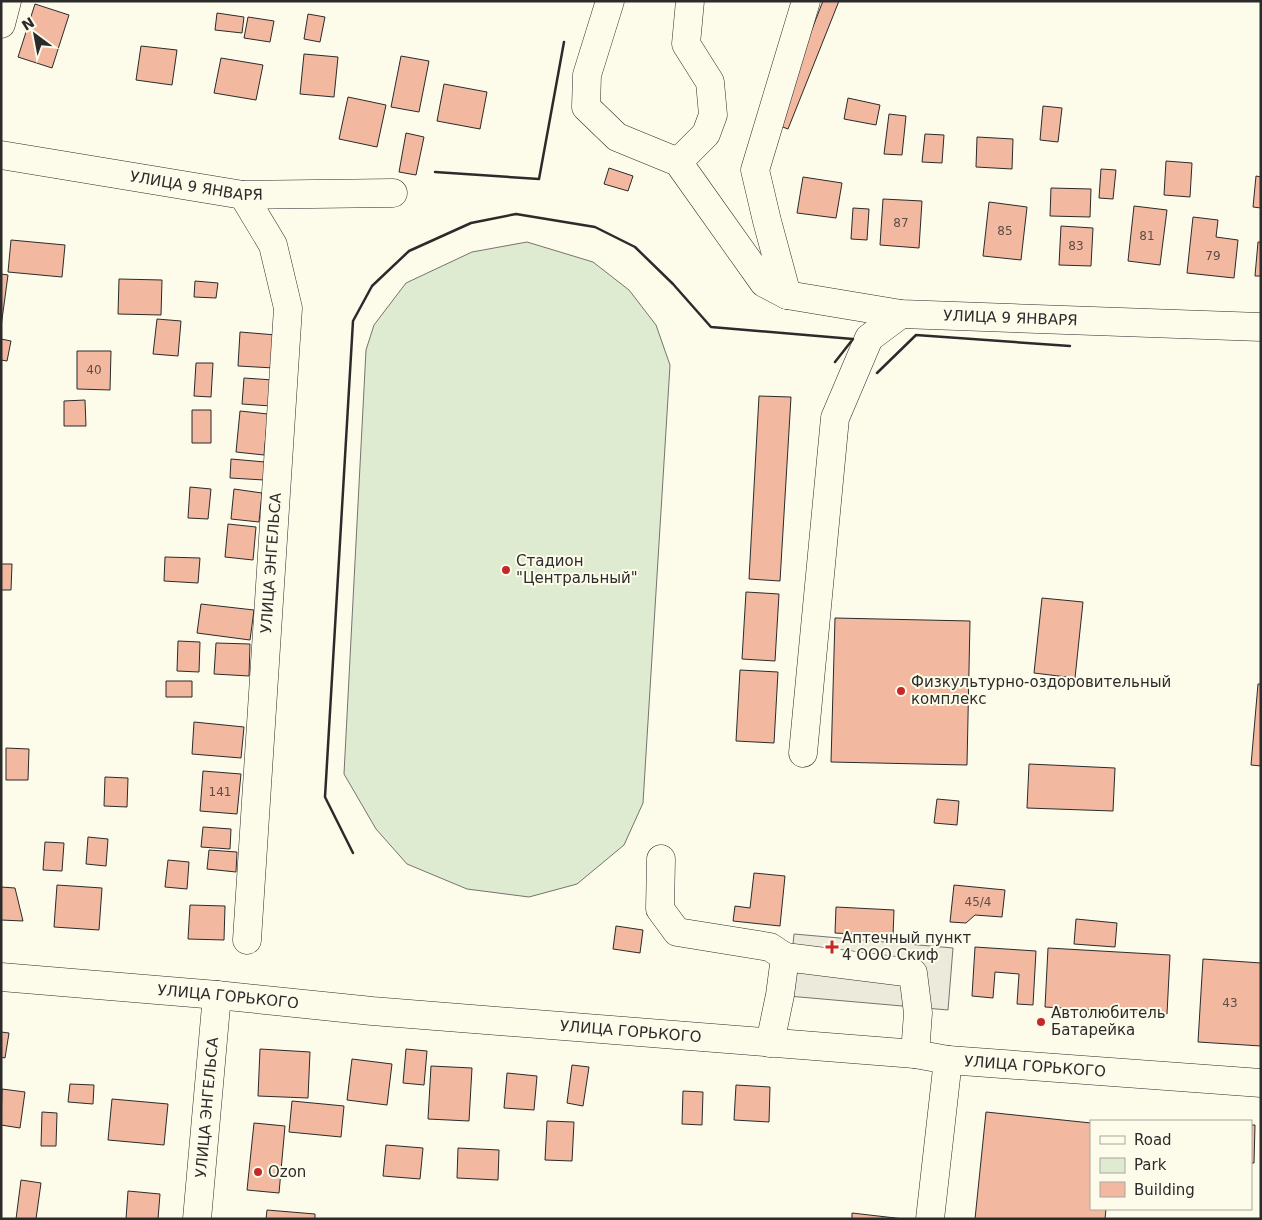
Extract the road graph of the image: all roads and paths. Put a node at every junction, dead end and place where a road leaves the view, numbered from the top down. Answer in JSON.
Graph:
{"nodes":[{"id":1,"x":7,"y":1,"type":"edge"},
{"id":2,"x":610,"y":1,"type":"edge"},
{"id":3,"x":690,"y":1,"type":"edge"},
{"id":4,"x":806,"y":1,"type":"edge"},
{"id":5,"x":1,"y":24,"type":"edge"},
{"id":6,"x":1,"y":155,"type":"edge"},
{"id":7,"x":678,"y":162,"type":"junction"},
{"id":8,"x":393,"y":193,"type":"dead end"},
{"id":9,"x":243,"y":195,"type":"junction"},
{"id":10,"x":776,"y":289,"type":"junction"},
{"id":11,"x":902,"y":314,"type":"junction"},
{"id":12,"x":1261,"y":327,"type":"edge"},
{"id":13,"x":803,"y":752,"type":"dead end"},
{"id":14,"x":661,"y":859,"type":"dead end"},
{"id":15,"x":247,"y":940,"type":"dead end"},
{"id":16,"x":785,"y":957,"type":"junction"},
{"id":17,"x":1,"y":976,"type":"edge"},
{"id":18,"x":217,"y":994,"type":"junction"},
{"id":19,"x":770,"y":1043,"type":"junction"},
{"id":20,"x":915,"y":1054,"type":"junction"},
{"id":21,"x":948,"y":1060,"type":"junction"},
{"id":22,"x":1261,"y":1082,"type":"edge"},
{"id":23,"x":197,"y":1219,"type":"edge"},
{"id":24,"x":930,"y":1219,"type":"edge"}],
"edges":[{"from":1,"to":5,"type":"street"},
{"from":2,"to":7,"type":"street"},
{"from":3,"to":7,"type":"street"},
{"from":4,"to":10,"type":"street"},
{"from":6,"to":9,"type":"street","name":"УЛИЦА 9 ЯНВАРЯ"},
{"from":7,"to":10,"type":"street"},
{"from":8,"to":9,"type":"street","name":"УЛИЦА 9 ЯНВАРЯ"},
{"from":9,"to":15,"type":"street","name":"УЛИЦА ЭНГЕЛЬСА"},
{"from":10,"to":11,"type":"street","name":"УЛИЦА 9 ЯНВАРЯ"},
{"from":11,"to":12,"type":"street","name":"УЛИЦА 9 ЯНВАРЯ"},
{"from":11,"to":13,"type":"street"},
{"from":14,"to":16,"type":"street"},
{"from":16,"to":19,"type":"street"},
{"from":16,"to":20,"type":"street"},
{"from":17,"to":18,"type":"street","name":"УЛИЦА ГОРЬКОГО"},
{"from":18,"to":19,"type":"street","name":"УЛИЦА ГОРЬКОГО"},
{"from":18,"to":23,"type":"street","name":"УЛИЦА ЭНГЕЛЬСА"},
{"from":19,"to":20,"type":"street","name":"УЛИЦА ГОРЬКОГО"},
{"from":20,"to":21,"type":"street","name":"УЛИЦА ГОРЬКОГО"},
{"from":21,"to":22,"type":"street","name":"УЛИЦА ГОРЬКОГО"},
{"from":21,"to":24,"type":"street"}]}
